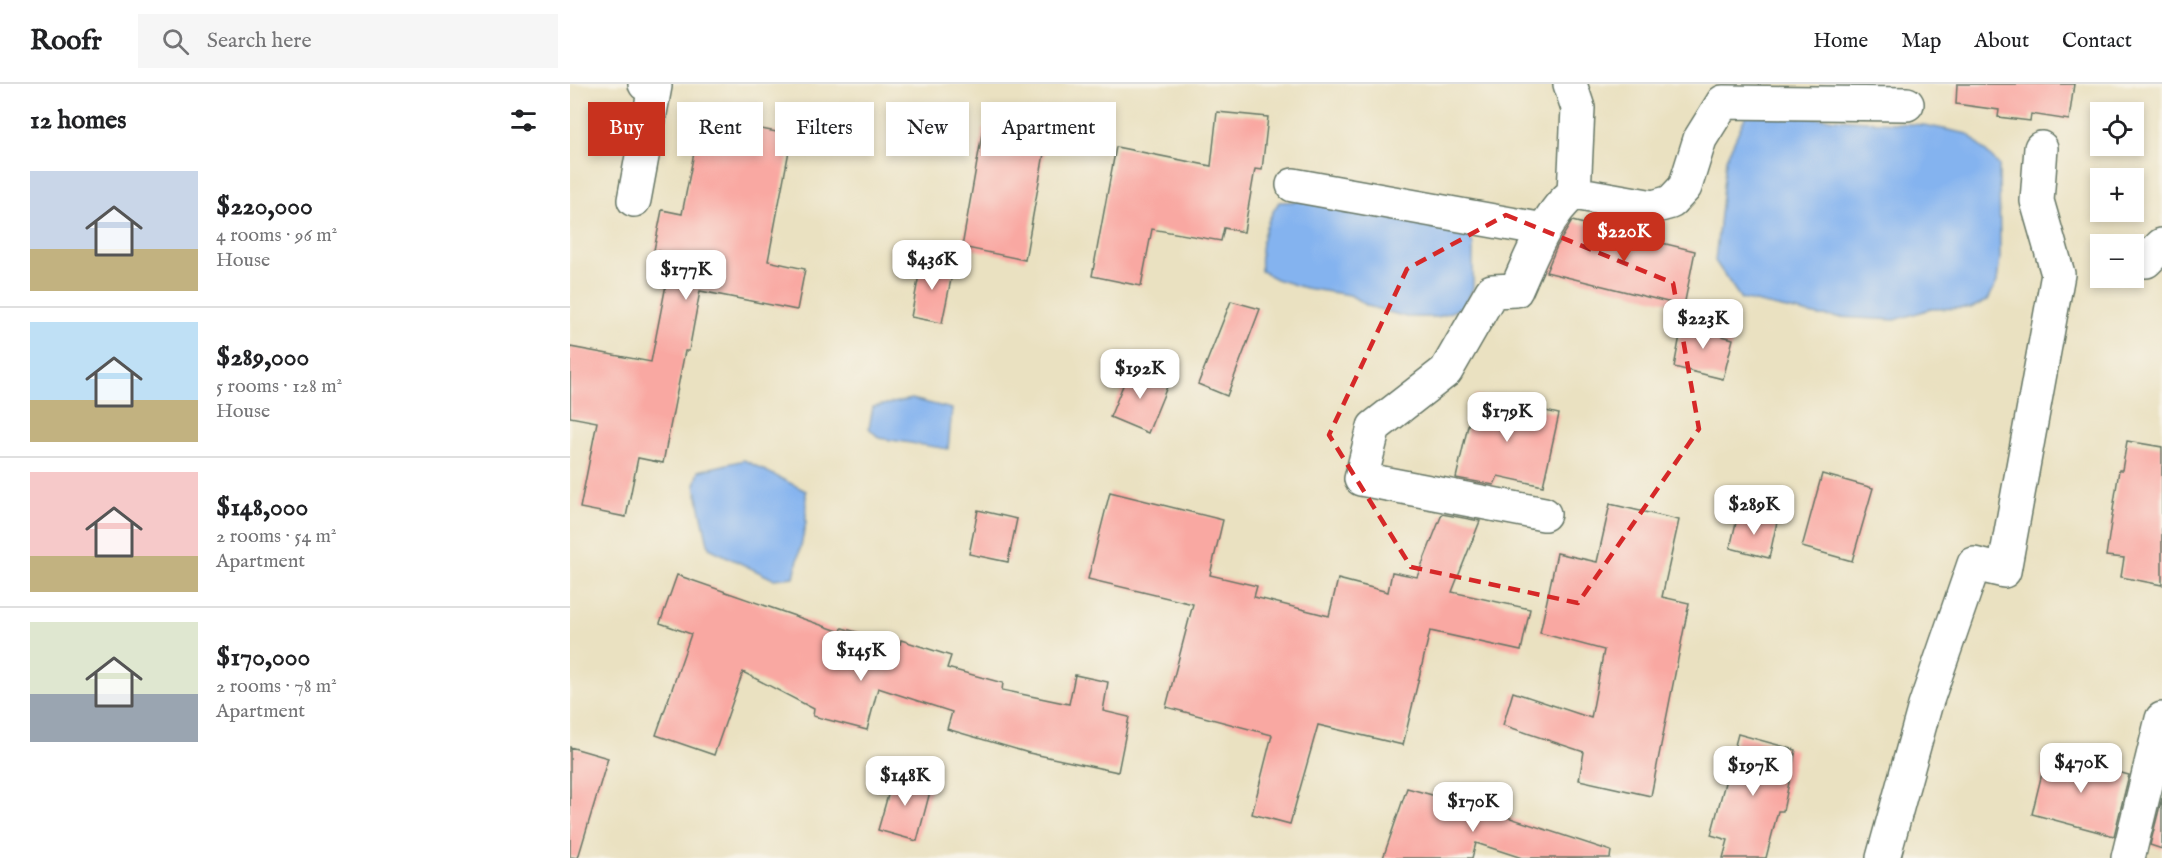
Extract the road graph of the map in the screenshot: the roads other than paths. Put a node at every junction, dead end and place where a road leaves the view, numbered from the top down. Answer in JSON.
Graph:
{"nodes":[{"id":1,"x":645,"y":84,"type":"edge"},
{"id":2,"x":1570,"y":84,"type":"edge"},
{"id":3,"x":1907,"y":104,"type":"dead end"},
{"id":4,"x":2041,"y":148,"type":"dead end"},
{"id":5,"x":1293,"y":185,"type":"dead end"},
{"id":6,"x":1574,"y":193,"type":"junction"},
{"id":7,"x":634,"y":200,"type":"dead end"},
{"id":8,"x":1545,"y":230,"type":"junction"},
{"id":9,"x":1544,"y":514,"type":"dead end"},
{"id":10,"x":2162,"y":719,"type":"edge"},
{"id":11,"x":1883,"y":858,"type":"edge"},
{"id":12,"x":2128,"y":858,"type":"edge"}],
"edges":[{"from":1,"to":7,"type":"street"},
{"from":2,"to":6,"type":"street"},
{"from":3,"to":6,"type":"street"},
{"from":4,"to":11,"type":"street"},
{"from":5,"to":8,"type":"street"},
{"from":6,"to":8,"type":"street"},
{"from":8,"to":9,"type":"street"},
{"from":10,"to":12,"type":"street"}]}
